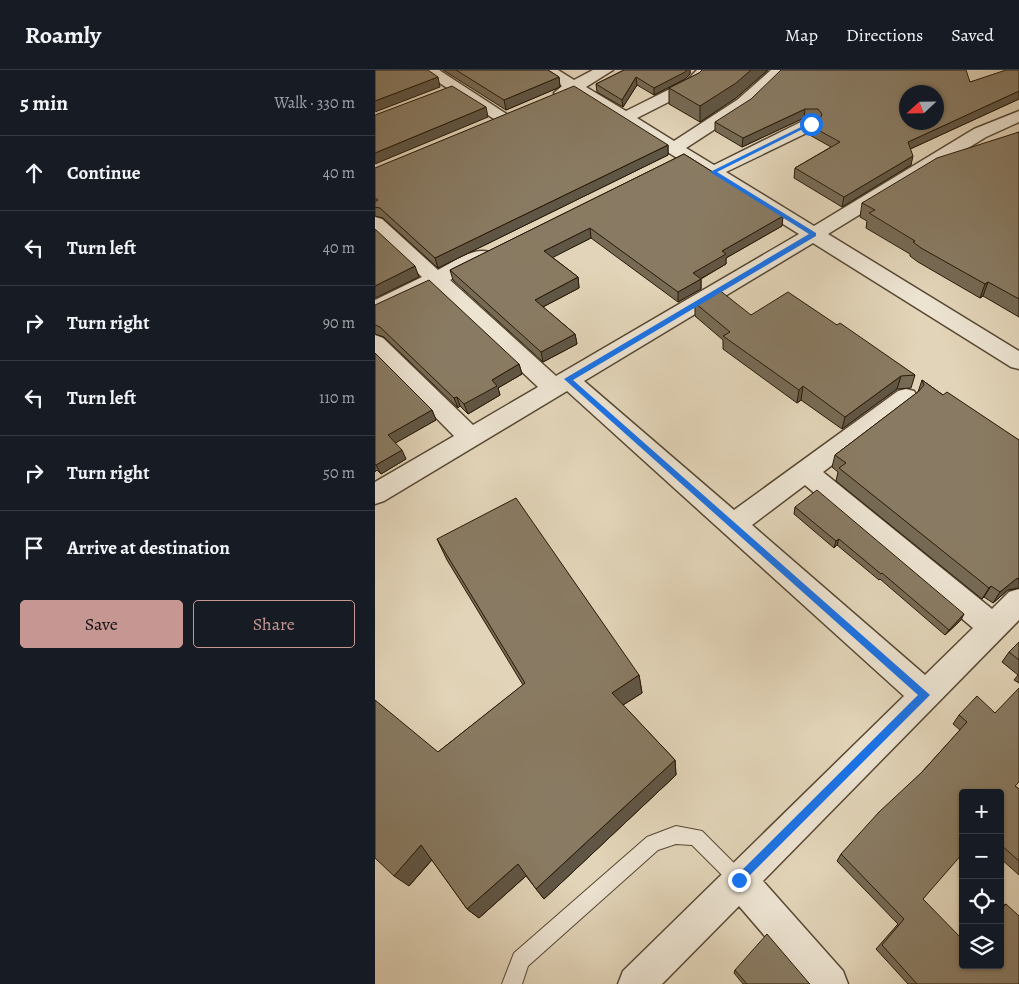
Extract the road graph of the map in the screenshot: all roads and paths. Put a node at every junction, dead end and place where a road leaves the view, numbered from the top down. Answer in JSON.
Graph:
{"nodes":[{"id":1,"x":428,"y":70,"type":"edge"},
{"id":2,"x":547,"y":70,"type":"edge"},
{"id":3,"x":605,"y":70,"type":"edge"},
{"id":4,"x":706,"y":70,"type":"edge"},
{"id":5,"x":781,"y":70,"type":"edge"},
{"id":6,"x":456,"y":88,"type":"junction"},
{"id":7,"x":576,"y":88,"type":"junction"},
{"id":8,"x":438,"y":95,"type":"edge"},
{"id":9,"x":549,"y":98,"type":"edge"},
{"id":10,"x":521,"y":110,"type":"edge"},
{"id":11,"x":1019,"y":116,"type":"edge"},
{"id":12,"x":503,"y":117,"type":"junction"},
{"id":13,"x":625,"y":118,"type":"junction"},
{"id":14,"x":811,"y":124,"type":"edge"},
{"id":15,"x":485,"y":125,"type":"edge"},
{"id":16,"x":675,"y":155,"type":"junction"},
{"id":17,"x":713,"y":172,"type":"junction"},
{"id":18,"x":375,"y":223,"type":"edge"},
{"id":19,"x":814,"y":234,"type":"junction"},
{"id":20,"x":498,"y":248,"type":"edge"},
{"id":21,"x":435,"y":279,"type":"junction"},
{"id":22,"x":375,"y":309,"type":"edge"},
{"id":23,"x":375,"y":343,"type":"edge"},
{"id":24,"x":1019,"y":361,"type":"edge"},
{"id":25,"x":561,"y":383,"type":"junction"},
{"id":26,"x":906,"y":397,"type":"dead end"},
{"id":27,"x":471,"y":438,"type":"junction"},
{"id":28,"x":805,"y":471,"type":"junction"},
{"id":29,"x":375,"y":494,"type":"edge"},
{"id":30,"x":733,"y":525,"type":"junction"},
{"id":31,"x":1019,"y":601,"type":"edge"},
{"id":32,"x":993,"y":627,"type":"junction"},
{"id":33,"x":925,"y":695,"type":"junction"},
{"id":34,"x":739,"y":880,"type":"junction"},
{"id":35,"x":512,"y":984,"type":"edge"},
{"id":36,"x":636,"y":984,"type":"edge"},
{"id":37,"x":831,"y":984,"type":"edge"}],
"edges":[{"from":1,"to":6,"type":"street"},
{"from":2,"to":7,"type":"street"},
{"from":3,"to":7,"type":"street"},
{"from":4,"to":13,"type":"street"},
{"from":5,"to":16,"type":"street"},
{"from":6,"to":8,"type":"street"},
{"from":6,"to":12,"type":"street"},
{"from":7,"to":9,"type":"street"},
{"from":7,"to":13,"type":"street"},
{"from":10,"to":12,"type":"street"},
{"from":11,"to":19,"type":"street"},
{"from":12,"to":15,"type":"street"},
{"from":13,"to":16,"type":"street"},
{"from":14,"to":17,"type":"street"},
{"from":16,"to":17,"type":"street"},
{"from":17,"to":19,"type":"street"},
{"from":18,"to":21,"type":"street"},
{"from":19,"to":24,"type":"street"},
{"from":19,"to":25,"type":"street"},
{"from":20,"to":21,"type":"street"},
{"from":21,"to":22,"type":"street"},
{"from":21,"to":25,"type":"street"},
{"from":23,"to":27,"type":"street"},
{"from":25,"to":27,"type":"street"},
{"from":25,"to":30,"type":"street"},
{"from":26,"to":28,"type":"street"},
{"from":27,"to":29,"type":"street"},
{"from":28,"to":30,"type":"street"},
{"from":28,"to":32,"type":"street"},
{"from":30,"to":33,"type":"street"},
{"from":31,"to":32,"type":"street"},
{"from":32,"to":33,"type":"street"},
{"from":33,"to":34,"type":"street"},
{"from":34,"to":35,"type":"lane"},
{"from":34,"to":36,"type":"street"},
{"from":34,"to":37,"type":"street"}]}
